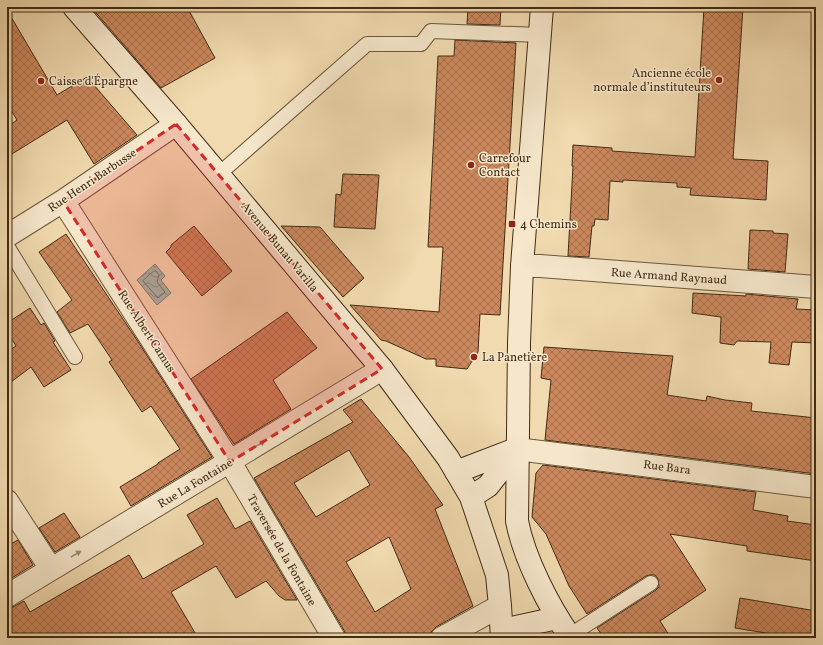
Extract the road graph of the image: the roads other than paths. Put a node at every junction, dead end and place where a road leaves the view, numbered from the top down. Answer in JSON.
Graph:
{"nodes":[{"id":1,"x":74,"y":7,"type":"edge"},
{"id":2,"x":542,"y":7,"type":"edge"},
{"id":3,"x":540,"y":35,"type":"junction"},
{"id":4,"x":176,"y":124,"type":"junction"},
{"id":5,"x":219,"y":174,"type":"junction"},
{"id":6,"x":63,"y":200,"type":"junction"},
{"id":7,"x":7,"y":236,"type":"edge"},
{"id":8,"x":7,"y":246,"type":"edge"},
{"id":9,"x":522,"y":266,"type":"junction"},
{"id":10,"x":816,"y":287,"type":"edge"},
{"id":11,"x":75,"y":357,"type":"dead end"},
{"id":12,"x":382,"y":369,"type":"junction"},
{"id":13,"x":518,"y":449,"type":"junction"},
{"id":14,"x":230,"y":462,"type":"junction"},
{"id":15,"x":456,"y":472,"type":"junction"},
{"id":16,"x":816,"y":487,"type":"edge"},
{"id":17,"x":471,"y":497,"type":"junction"},
{"id":18,"x":7,"y":501,"type":"edge"},
{"id":19,"x":51,"y":569,"type":"junction"},
{"id":20,"x":651,"y":583,"type":"dead end"},
{"id":21,"x":7,"y":596,"type":"edge"},
{"id":22,"x":500,"y":606,"type":"junction"},
{"id":23,"x":566,"y":631,"type":"edge"},
{"id":24,"x":502,"y":634,"type":"edge"},
{"id":25,"x":334,"y":638,"type":"edge"},
{"id":26,"x":442,"y":638,"type":"edge"}],
"edges":[{"from":1,"to":4,"type":"street","name":"Avenue Bunau Varilla"},
{"from":2,"to":3,"type":"street"},
{"from":3,"to":5,"type":"lane"},
{"from":3,"to":9,"type":"street"},
{"from":4,"to":5,"type":"street","name":"Avenue Bunau Varilla"},
{"from":4,"to":6,"type":"street","name":"Rue Henri Barbusse"},
{"from":5,"to":12,"type":"street","name":"Avenue Bunau Varilla"},
{"from":6,"to":7,"type":"street","name":"Rue Henri Barbusse"},
{"from":6,"to":14,"type":"street","name":"Rue Albert Camus"},
{"from":8,"to":11,"type":"lane"},
{"from":9,"to":10,"type":"street","name":"Rue Armand Raynaud"},
{"from":9,"to":13,"type":"street"},
{"from":14,"to":12,"type":"street","name":"Rue La Fontaine","one_way":true},
{"from":12,"to":15,"type":"street","name":"Avenue Bunau Varilla"},
{"from":13,"to":15,"type":"street"},
{"from":13,"to":16,"type":"street","name":"Rue Bara"},
{"from":13,"to":17,"type":"street"},
{"from":13,"to":23,"type":"street"},
{"from":19,"to":14,"type":"street","name":"Rue La Fontaine","one_way":true},
{"from":14,"to":25,"type":"street","name":"Traversée de la Fontaine"},
{"from":15,"to":17,"type":"street","name":"Avenue Bunau Varilla"},
{"from":17,"to":22,"type":"street","name":"Avenue Bunau Varilla"},
{"from":18,"to":19,"type":"street"},
{"from":19,"to":21,"type":"street","name":"Rue La Fontaine"},
{"from":20,"to":23,"type":"lane"},
{"from":22,"to":24,"type":"street","name":"Avenue Bunau Varilla"},
{"from":22,"to":26,"type":"street"},
{"from":23,"to":24,"type":"street"}]}
